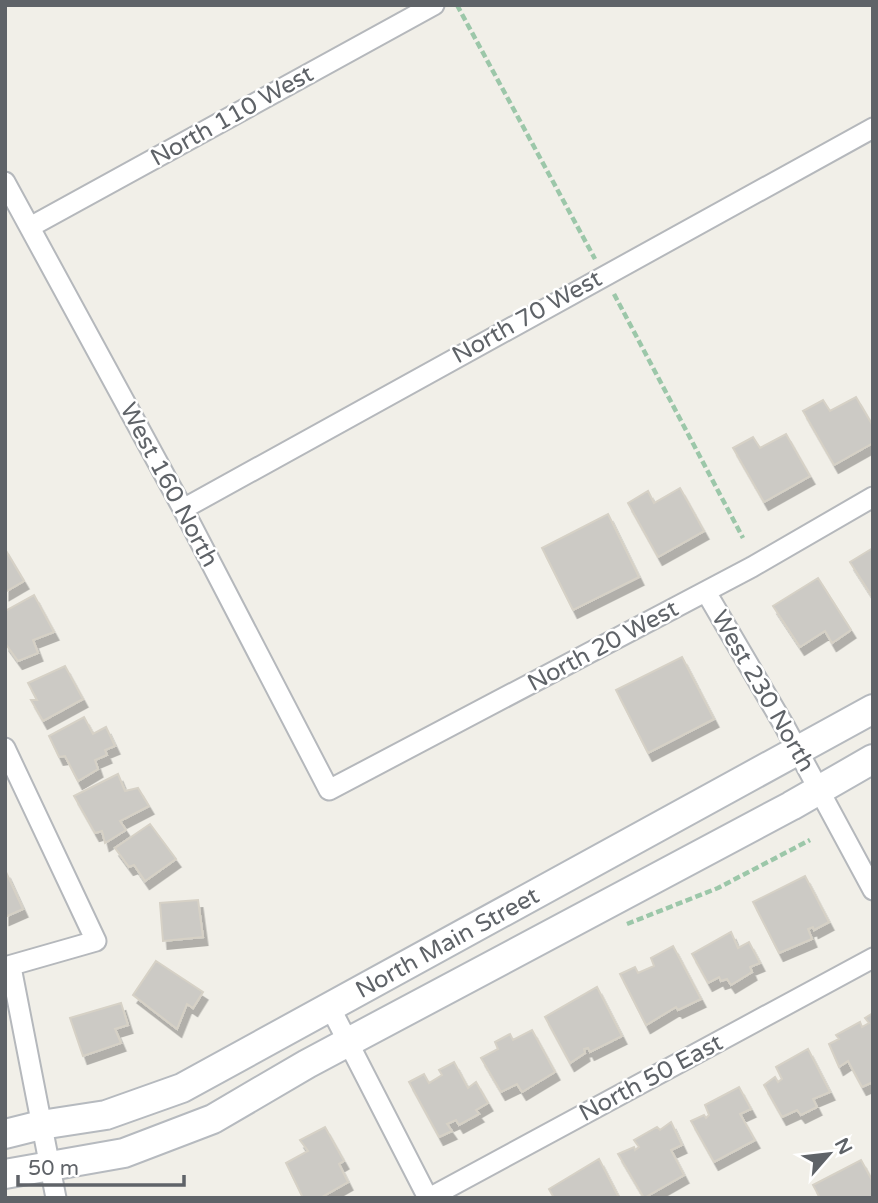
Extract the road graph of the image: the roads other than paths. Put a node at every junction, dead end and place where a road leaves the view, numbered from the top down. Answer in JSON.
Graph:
{"nodes":[{"id":1,"x":434,"y":5,"type":"edge"},
{"id":2,"x":873,"y":128,"type":"edge"},
{"id":3,"x":5,"y":182,"type":"edge"},
{"id":4,"x":30,"y":227,"type":"junction"},
{"id":5,"x":873,"y":497,"type":"edge"},
{"id":6,"x":183,"y":509,"type":"junction"},
{"id":7,"x":706,"y":592,"type":"junction"},
{"id":8,"x":873,"y":709,"type":"edge"},
{"id":9,"x":5,"y":748,"type":"edge"},
{"id":10,"x":798,"y":750,"type":"junction"},
{"id":11,"x":873,"y":758,"type":"edge"},
{"id":12,"x":330,"y":790,"type":"joint"},
{"id":13,"x":819,"y":790,"type":"junction"},
{"id":14,"x":873,"y":890,"type":"edge"},
{"id":15,"x":873,"y":958,"type":"edge"},
{"id":16,"x":8,"y":967,"type":"edge"},
{"id":17,"x":330,"y":1007,"type":"junction"},
{"id":18,"x":349,"y":1043,"type":"junction"},
{"id":19,"x":41,"y":1125,"type":"junction"},
{"id":20,"x":5,"y":1134,"type":"edge"},
{"id":21,"x":52,"y":1166,"type":"junction"},
{"id":22,"x":5,"y":1174,"type":"edge"},
{"id":23,"x":56,"y":1198,"type":"edge"},
{"id":24,"x":429,"y":1198,"type":"edge"}],
"edges":[{"from":1,"to":4,"type":"street","name":"North 110 West"},
{"from":2,"to":6,"type":"street","name":"North 70 West"},
{"from":3,"to":4,"type":"street","name":"West 160 North"},
{"from":4,"to":6,"type":"street","name":"West 160 North"},
{"from":5,"to":7,"type":"street","name":"North 20 West"},
{"from":6,"to":12,"type":"street","name":"West 160 North"},
{"from":7,"to":10,"type":"street","name":"West 230 North"},
{"from":7,"to":12,"type":"street","name":"North 20 West"},
{"from":8,"to":10,"type":"main road","name":"North Main Street"},
{"from":9,"to":16,"type":"street"},
{"from":10,"to":13,"type":"street","name":"West 230 North"},
{"from":10,"to":17,"type":"main road","name":"North Main Street"},
{"from":11,"to":13,"type":"main road","name":"North Main Street"},
{"from":13,"to":14,"type":"street","name":"West 230 North"},
{"from":13,"to":18,"type":"main road","name":"North Main Street"},
{"from":15,"to":24,"type":"street","name":"North 50 East"},
{"from":16,"to":19,"type":"street"},
{"from":17,"to":18,"type":"street"},
{"from":17,"to":19,"type":"main road","name":"North Main Street"},
{"from":18,"to":21,"type":"main road","name":"North Main Street"},
{"from":18,"to":24,"type":"street"},
{"from":19,"to":20,"type":"main road","name":"North Main Street"},
{"from":19,"to":21,"type":"street"},
{"from":21,"to":22,"type":"main road","name":"North Main Street"},
{"from":21,"to":23,"type":"street"}]}
